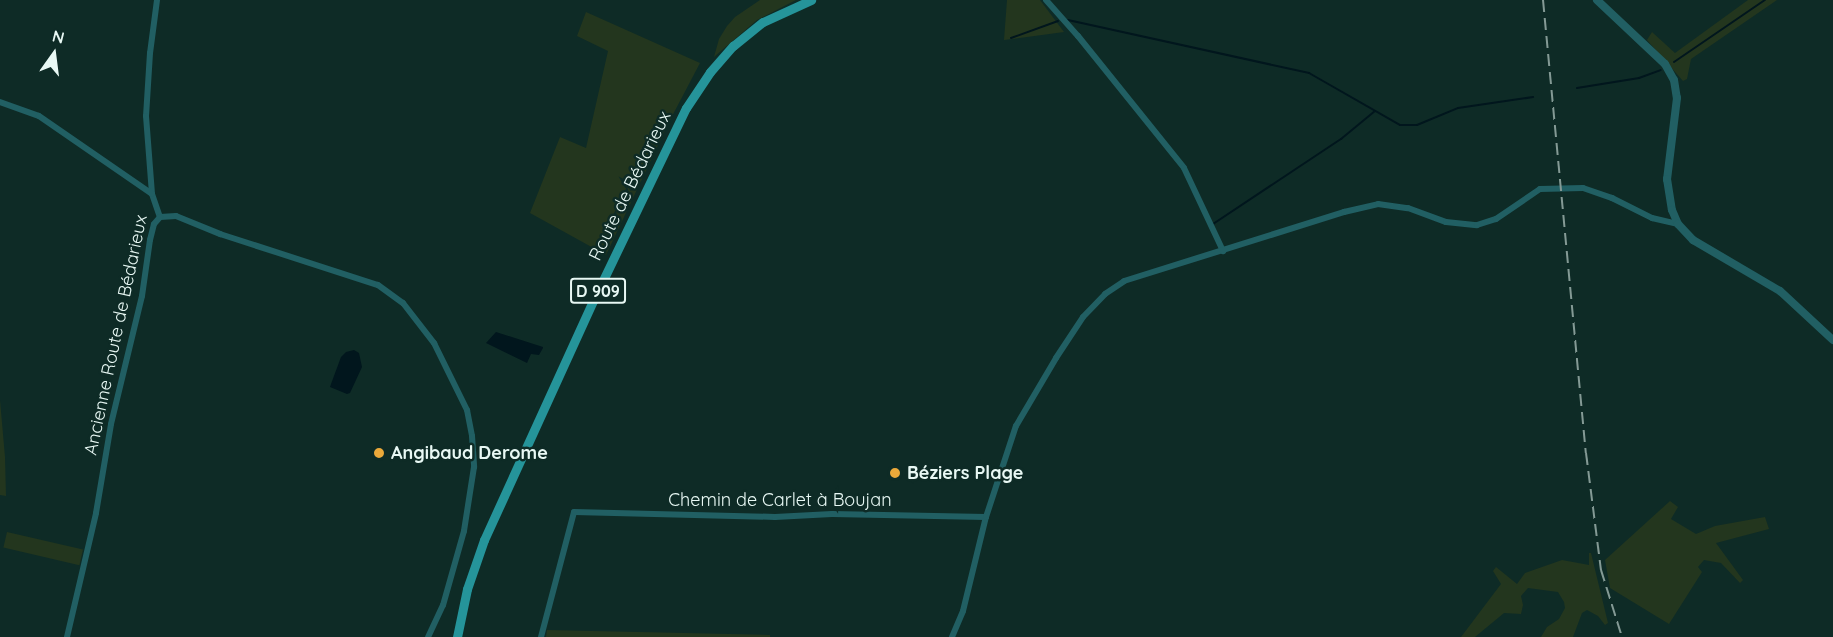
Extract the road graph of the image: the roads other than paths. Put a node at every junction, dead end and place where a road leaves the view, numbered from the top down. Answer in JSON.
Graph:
{"nodes":[{"id":1,"x":158,"y":0,"type":"edge"},
{"id":2,"x":811,"y":0,"type":"edge"},
{"id":3,"x":1046,"y":0,"type":"edge"},
{"id":4,"x":1597,"y":0,"type":"edge"},
{"id":5,"x":0,"y":102,"type":"edge"},
{"id":6,"x":152,"y":194,"type":"junction"},
{"id":7,"x":160,"y":217,"type":"junction"},
{"id":8,"x":1678,"y":224,"type":"junction"},
{"id":9,"x":1223,"y":251,"type":"junction"},
{"id":10,"x":1833,"y":340,"type":"edge"},
{"id":11,"x":986,"y":517,"type":"junction"},
{"id":12,"x":457,"y":636,"type":"edge"},
{"id":13,"x":67,"y":637,"type":"edge"},
{"id":14,"x":428,"y":637,"type":"edge"},
{"id":15,"x":541,"y":637,"type":"edge"},
{"id":16,"x":952,"y":637,"type":"edge"}],
"edges":[{"from":1,"to":6,"type":"street","name":"Ancienne Route de Bédarieux"},
{"from":2,"to":12,"type":"main road","name":"Route de Bédarieux","number":"D 909"},
{"from":3,"to":9,"type":"street"},
{"from":4,"to":8,"type":"street"},
{"from":5,"to":6,"type":"street"},
{"from":6,"to":7,"type":"street","name":"Ancienne Route de Bédarieux"},
{"from":7,"to":13,"type":"street","name":"Ancienne Route de Bédarieux"},
{"from":7,"to":14,"type":"street"},
{"from":8,"to":9,"type":"street"},
{"from":8,"to":10,"type":"street"},
{"from":9,"to":11,"type":"street"},
{"from":11,"to":15,"type":"street","name":"Chemin de Carlet à Boujan"},
{"from":11,"to":16,"type":"street"}]}
